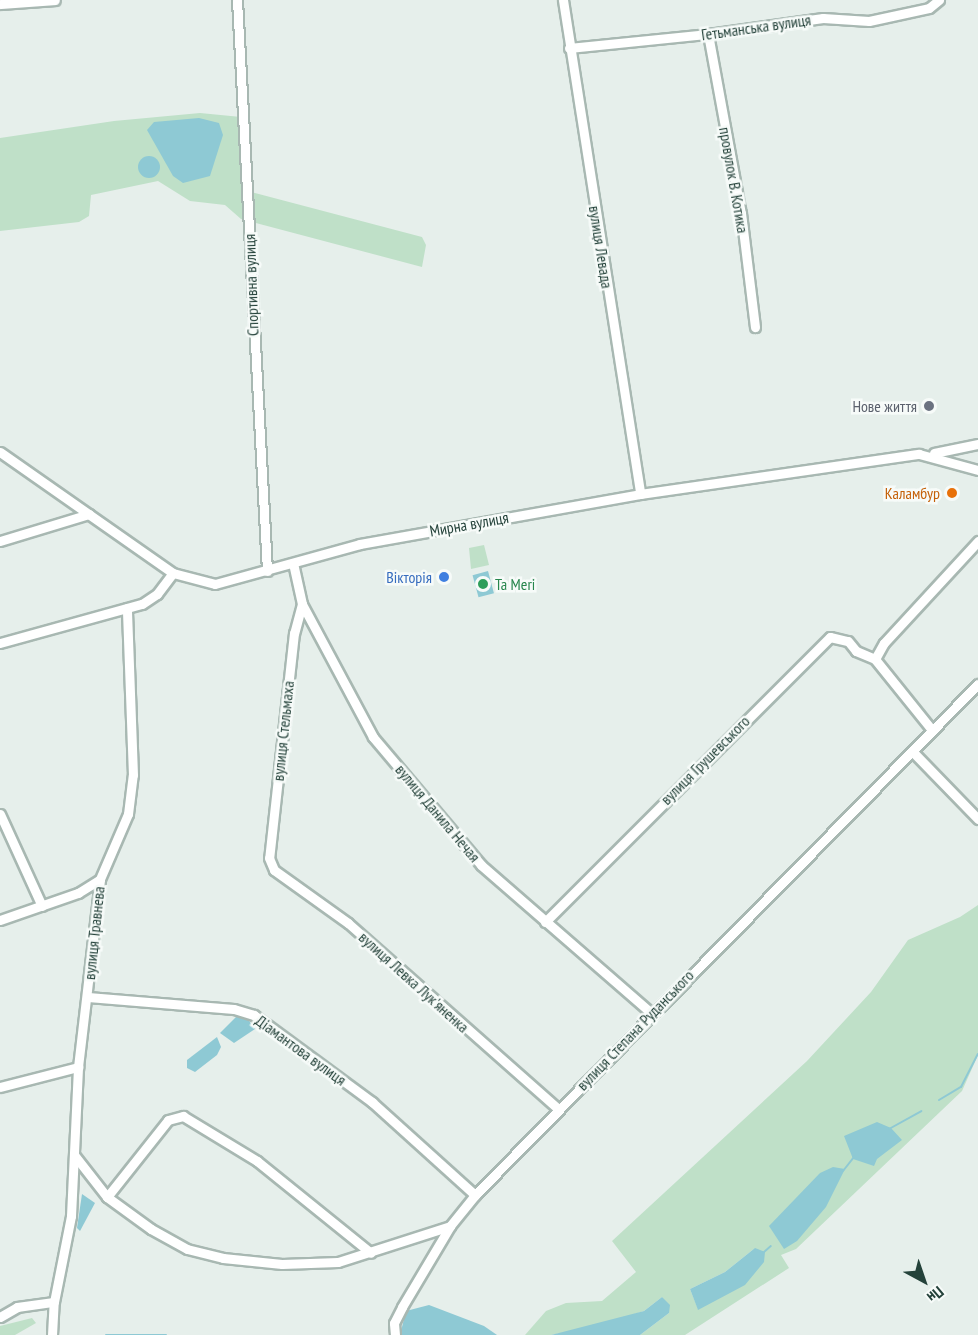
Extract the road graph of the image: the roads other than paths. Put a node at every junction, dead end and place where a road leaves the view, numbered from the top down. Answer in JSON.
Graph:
{"nodes":[{"id":1,"x":55,"y":0,"type":"edge"},
{"id":2,"x":237,"y":0,"type":"edge"},
{"id":3,"x":563,"y":0,"type":"edge"},
{"id":4,"x":939,"y":0,"type":"edge"},
{"id":5,"x":0,"y":4,"type":"edge"},
{"id":6,"x":708,"y":34,"type":"junction"},
{"id":7,"x":569,"y":48,"type":"junction"},
{"id":8,"x":755,"y":327,"type":"dead end"},
{"id":9,"x":978,"y":444,"type":"edge"},
{"id":10,"x":0,"y":452,"type":"edge"},
{"id":11,"x":920,"y":453,"type":"junction"},
{"id":12,"x":978,"y":470,"type":"edge"},
{"id":13,"x":640,"y":494,"type":"junction"},
{"id":14,"x":89,"y":514,"type":"junction"},
{"id":15,"x":978,"y":541,"type":"edge"},
{"id":16,"x":0,"y":542,"type":"edge"},
{"id":17,"x":293,"y":563,"type":"junction"},
{"id":18,"x":267,"y":571,"type":"junction"},
{"id":19,"x":173,"y":573,"type":"junction"},
{"id":20,"x":302,"y":604,"type":"junction"},
{"id":21,"x":127,"y":608,"type":"junction"},
{"id":22,"x":0,"y":643,"type":"edge"},
{"id":23,"x":875,"y":659,"type":"junction"},
{"id":24,"x":976,"y":690,"type":"edge"},
{"id":25,"x":932,"y":730,"type":"junction"},
{"id":26,"x":912,"y":751,"type":"junction"},
{"id":27,"x":0,"y":814,"type":"edge"},
{"id":28,"x":978,"y":819,"type":"edge"},
{"id":29,"x":269,"y":858,"type":"joint"},
{"id":30,"x":100,"y":879,"type":"junction"},
{"id":31,"x":42,"y":906,"type":"junction"},
{"id":32,"x":0,"y":920,"type":"edge"},
{"id":33,"x":545,"y":922,"type":"junction"},
{"id":34,"x":88,"y":997,"type":"junction"},
{"id":35,"x":651,"y":1013,"type":"junction"},
{"id":36,"x":78,"y":1067,"type":"junction"},
{"id":37,"x":0,"y":1087,"type":"edge"},
{"id":38,"x":558,"y":1109,"type":"junction"},
{"id":39,"x":75,"y":1156,"type":"junction"},
{"id":40,"x":475,"y":1195,"type":"junction"},
{"id":41,"x":107,"y":1197,"type":"junction"},
{"id":42,"x":450,"y":1226,"type":"junction"},
{"id":43,"x":371,"y":1253,"type":"junction"},
{"id":44,"x":54,"y":1302,"type":"junction"},
{"id":45,"x":0,"y":1317,"type":"edge"},
{"id":46,"x":52,"y":1335,"type":"edge"},
{"id":47,"x":395,"y":1335,"type":"edge"}],
"edges":[{"from":1,"to":5,"type":"street"},
{"from":2,"to":18,"type":"street","name":"Спортивна вулиця"},
{"from":3,"to":7,"type":"street","name":"вулиця Левада"},
{"from":4,"to":6,"type":"street","name":"Гетьманська вулиця"},
{"from":6,"to":7,"type":"street","name":"Гетьманська вулиця"},
{"from":6,"to":8,"type":"street","name":"провулок В. Котика"},
{"from":7,"to":13,"type":"street","name":"вулиця Левада"},
{"from":9,"to":11,"type":"street"},
{"from":10,"to":14,"type":"street","name":"Мирна вулиця"},
{"from":11,"to":12,"type":"street","name":"Мирна вулиця"},
{"from":11,"to":13,"type":"street","name":"Мирна вулиця"},
{"from":13,"to":17,"type":"street","name":"Мирна вулиця"},
{"from":14,"to":16,"type":"street"},
{"from":14,"to":19,"type":"street","name":"Мирна вулиця"},
{"from":15,"to":23,"type":"street"},
{"from":17,"to":18,"type":"street","name":"Мирна вулиця"},
{"from":17,"to":20,"type":"street","name":"вулиця Данила Нечая"},
{"from":18,"to":19,"type":"street","name":"Мирна вулиця"},
{"from":19,"to":21,"type":"street"},
{"from":20,"to":29,"type":"street","name":"вулиця Стельмаха"},
{"from":20,"to":33,"type":"street","name":"вулиця Данила Нечая"},
{"from":21,"to":22,"type":"street"},
{"from":21,"to":30,"type":"street","name":"вулиця Травнева"},
{"from":23,"to":25,"type":"street","name":"вулиця Грушевського"},
{"from":23,"to":33,"type":"street","name":"вулиця Грушевського"},
{"from":24,"to":25,"type":"street","name":"вулиця Степана Руданського"},
{"from":25,"to":26,"type":"street","name":"вулиця Степана Руданського"},
{"from":26,"to":28,"type":"street"},
{"from":26,"to":35,"type":"street","name":"вулиця Степана Руданського"},
{"from":27,"to":31,"type":"street"},
{"from":29,"to":38,"type":"street","name":"вулиця Левка Лук'яненка"},
{"from":30,"to":31,"type":"street"},
{"from":30,"to":34,"type":"street","name":"вулиця Травнева"},
{"from":31,"to":32,"type":"street"},
{"from":33,"to":35,"type":"street","name":"вулиця Данила Нечая"},
{"from":34,"to":36,"type":"street","name":"вулиця Травнева"},
{"from":34,"to":40,"type":"street","name":"Діамантова вулиця"},
{"from":35,"to":38,"type":"street","name":"вулиця Степана Руданського"},
{"from":36,"to":37,"type":"street"},
{"from":36,"to":39,"type":"street","name":"вулиця Травнева"},
{"from":38,"to":40,"type":"street","name":"вулиця Степана Руданського"},
{"from":39,"to":41,"type":"street"},
{"from":39,"to":44,"type":"street","name":"вулиця Травнева"},
{"from":40,"to":42,"type":"street","name":"вулиця Степана Руданського"},
{"from":41,"to":43,"type":"street"},
{"from":41,"to":43,"type":"street"},
{"from":42,"to":43,"type":"street"},
{"from":42,"to":47,"type":"street","name":"вулиця Степана Руданського"},
{"from":44,"to":45,"type":"street"},
{"from":44,"to":46,"type":"street","name":"вулиця Травнева"}]}
